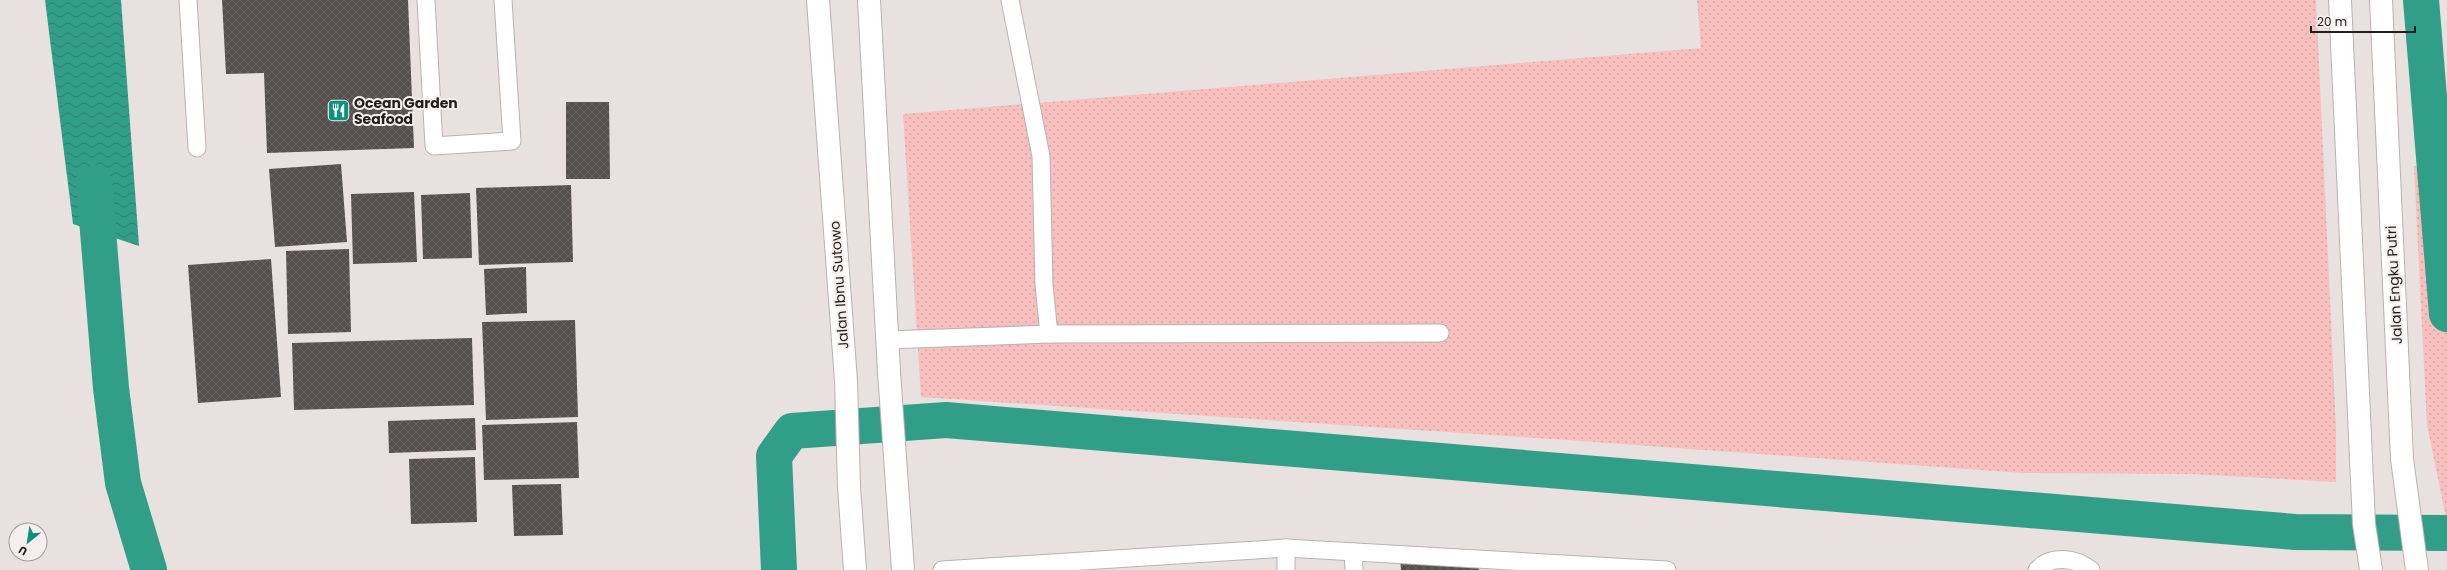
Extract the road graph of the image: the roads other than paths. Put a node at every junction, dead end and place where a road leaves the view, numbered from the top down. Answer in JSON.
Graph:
{"nodes":[{"id":1,"x":188,"y":0,"type":"edge"},
{"id":2,"x":426,"y":0,"type":"edge"},
{"id":3,"x":503,"y":0,"type":"edge"},
{"id":4,"x":818,"y":0,"type":"edge"},
{"id":5,"x":869,"y":0,"type":"edge"},
{"id":6,"x":1010,"y":0,"type":"edge"},
{"id":7,"x":2340,"y":0,"type":"edge"},
{"id":8,"x":2381,"y":0,"type":"edge"},
{"id":9,"x":197,"y":148,"type":"dead end"},
{"id":10,"x":1440,"y":333,"type":"dead end"},
{"id":11,"x":1049,"y":334,"type":"junction"},
{"id":12,"x":887,"y":340,"type":"junction"},
{"id":13,"x":1286,"y":548,"type":"junction"},
{"id":14,"x":1353,"y":552,"type":"junction"},
{"id":15,"x":990,"y":568,"type":"edge"},
{"id":16,"x":855,"y":570,"type":"edge"},
{"id":17,"x":904,"y":570,"type":"edge"},
{"id":18,"x":942,"y":570,"type":"edge"},
{"id":19,"x":1286,"y":570,"type":"edge"},
{"id":20,"x":1354,"y":570,"type":"edge"},
{"id":21,"x":1667,"y":570,"type":"edge"},
{"id":22,"x":2037,"y":570,"type":"edge"},
{"id":23,"x":2091,"y":570,"type":"edge"},
{"id":24,"x":2371,"y":570,"type":"edge"},
{"id":25,"x":2417,"y":570,"type":"edge"}],
"edges":[{"from":1,"to":9,"type":"lane"},
{"from":2,"to":3,"type":"lane"},
{"from":4,"to":16,"type":"main road","name":"Jalan Ibnu Sutowo"},
{"from":5,"to":12,"type":"main road"},
{"from":6,"to":11,"type":"lane"},
{"from":7,"to":24,"type":"main road"},
{"from":8,"to":25,"type":"main road","name":"Jalan Engku Putri"},
{"from":10,"to":11,"type":"lane"},
{"from":11,"to":12,"type":"lane"},
{"from":12,"to":17,"type":"main road"},
{"from":13,"to":14,"type":"lane"},
{"from":13,"to":15,"type":"lane"},
{"from":13,"to":19,"type":"lane"},
{"from":14,"to":20,"type":"lane"},
{"from":14,"to":21,"type":"lane"},
{"from":15,"to":18,"type":"lane"},
{"from":22,"to":23,"type":"lane"}]}
